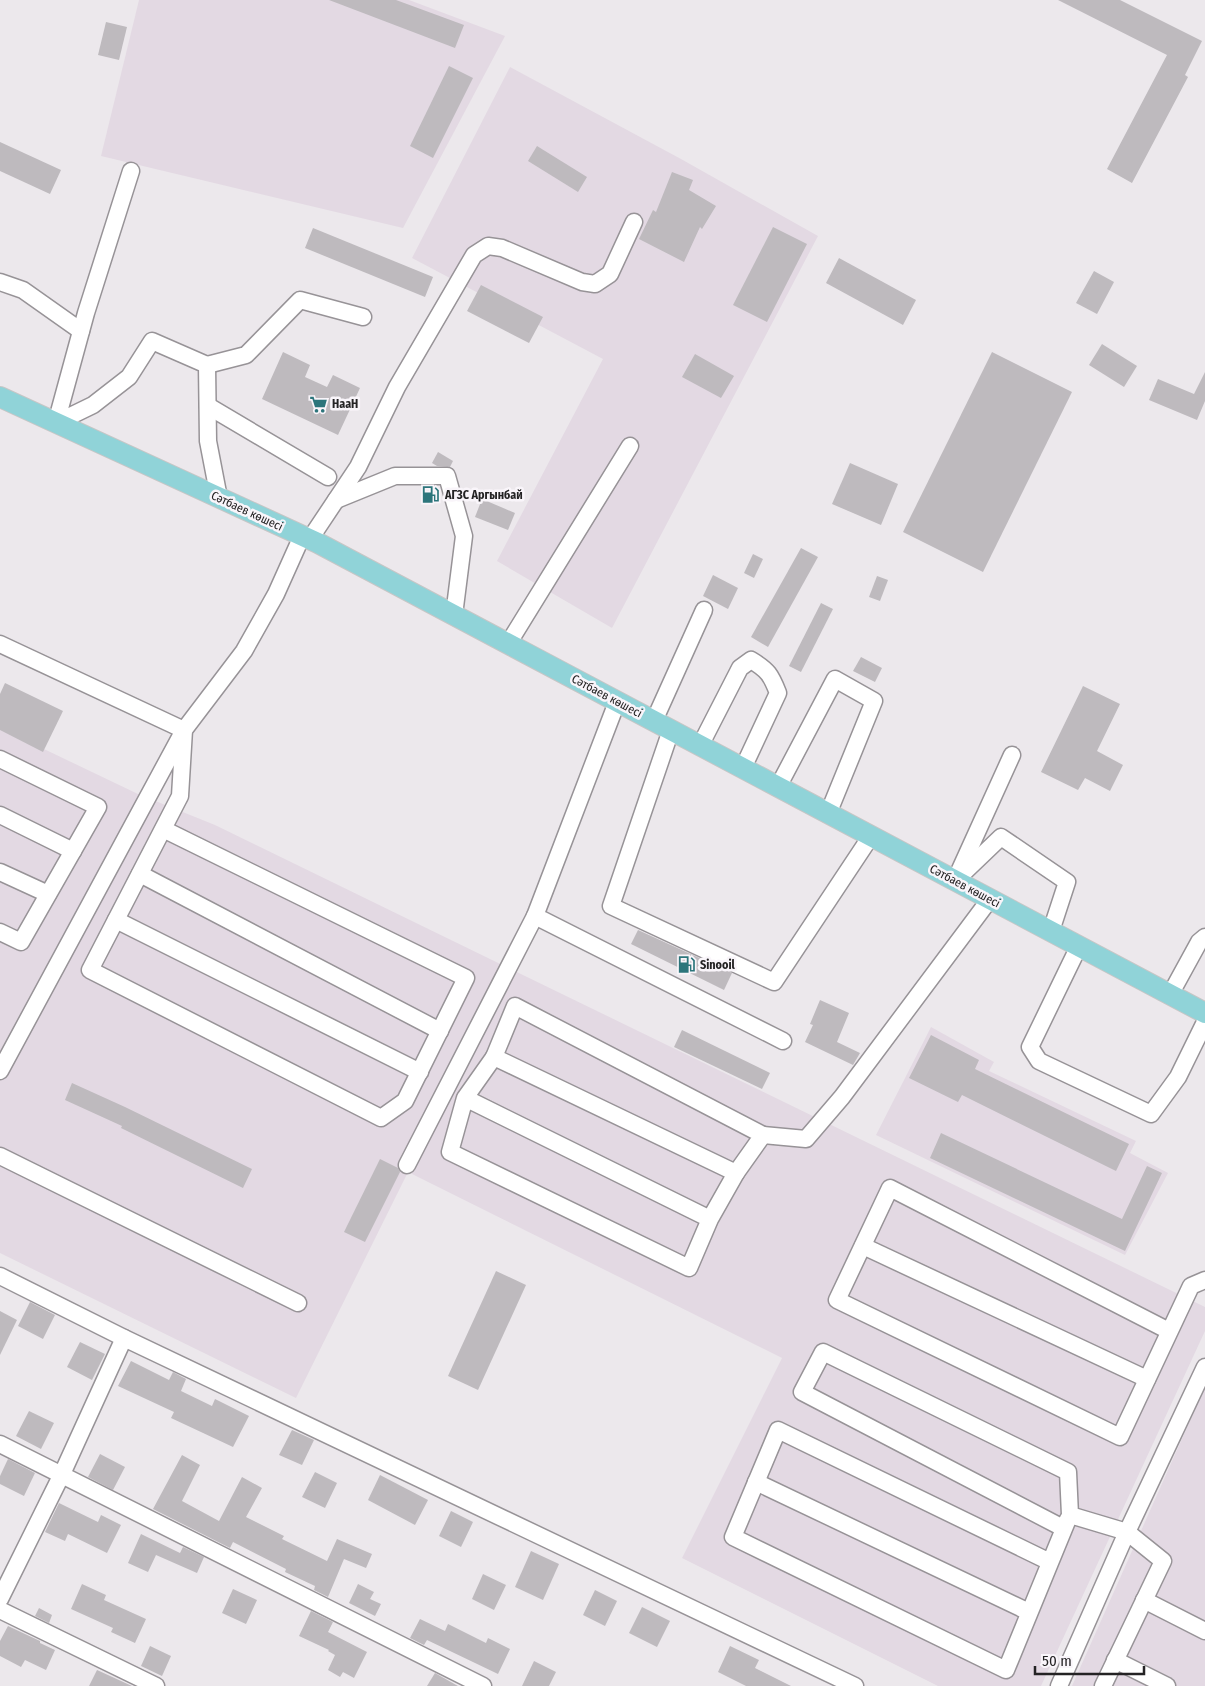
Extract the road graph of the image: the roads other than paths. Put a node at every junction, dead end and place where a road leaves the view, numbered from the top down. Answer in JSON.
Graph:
{"nodes":[{"id":1,"x":131,"y":171,"type":"dead end"},
{"id":2,"x":634,"y":222,"type":"dead end"},
{"id":3,"x":0,"y":282,"type":"edge"},
{"id":4,"x":363,"y":317,"type":"dead end"},
{"id":5,"x":81,"y":331,"type":"junction"},
{"id":6,"x":207,"y":365,"type":"junction"},
{"id":7,"x":0,"y":397,"type":"edge"},
{"id":8,"x":208,"y":406,"type":"junction"},
{"id":9,"x":56,"y":423,"type":"junction"},
{"id":10,"x":630,"y":446,"type":"dead end"},
{"id":11,"x":328,"y":477,"type":"dead end"},
{"id":12,"x":219,"y":498,"type":"junction"},
{"id":13,"x":336,"y":500,"type":"junction"},
{"id":14,"x":306,"y":538,"type":"junction"},
{"id":15,"x":704,"y":610,"type":"dead end"},
{"id":16,"x":454,"y":615,"type":"junction"},
{"id":17,"x":0,"y":644,"type":"edge"},
{"id":18,"x":508,"y":644,"type":"junction"},
{"id":19,"x":617,"y":702,"type":"junction"},
{"id":20,"x":662,"y":726,"type":"junction"},
{"id":21,"x":184,"y":730,"type":"junction"},
{"id":22,"x":700,"y":746,"type":"junction"},
{"id":23,"x":1012,"y":755,"type":"dead end"},
{"id":24,"x":0,"y":758,"type":"edge"},
{"id":25,"x":743,"y":768,"type":"junction"},
{"id":26,"x":778,"y":787,"type":"junction"},
{"id":27,"x":828,"y":814,"type":"junction"},
{"id":28,"x":0,"y":816,"type":"edge"},
{"id":29,"x":163,"y":828,"type":"junction"},
{"id":30,"x":871,"y":836,"type":"junction"},
{"id":31,"x":72,"y":851,"type":"junction"},
{"id":32,"x":0,"y":872,"type":"edge"},
{"id":33,"x":140,"y":874,"type":"junction"},
{"id":34,"x":955,"y":881,"type":"junction"},
{"id":35,"x":48,"y":894,"type":"junction"},
{"id":36,"x":990,"y":900,"type":"junction"},
{"id":37,"x":536,"y":916,"type":"junction"},
{"id":38,"x":116,"y":920,"type":"junction"},
{"id":39,"x":1051,"y":931,"type":"junction"},
{"id":40,"x":0,"y":932,"type":"edge"},
{"id":41,"x":1205,"y":937,"type":"edge"},
{"id":42,"x":1078,"y":946,"type":"junction"},
{"id":43,"x":1170,"y":995,"type":"junction"},
{"id":44,"x":1205,"y":1013,"type":"edge"},
{"id":45,"x":1205,"y":1022,"type":"edge"},
{"id":46,"x":440,"y":1031,"type":"junction"},
{"id":47,"x":782,"y":1041,"type":"dead end"},
{"id":48,"x":494,"y":1057,"type":"junction"},
{"id":49,"x":0,"y":1071,"type":"edge"},
{"id":50,"x":420,"y":1072,"type":"junction"},
{"id":51,"x":465,"y":1098,"type":"junction"},
{"id":52,"x":763,"y":1135,"type":"junction"},
{"id":53,"x":0,"y":1156,"type":"edge"},
{"id":54,"x":407,"y":1165,"type":"dead end"},
{"id":55,"x":736,"y":1173,"type":"junction"},
{"id":56,"x":710,"y":1220,"type":"junction"},
{"id":57,"x":863,"y":1246,"type":"junction"},
{"id":58,"x":0,"y":1276,"type":"edge"},
{"id":59,"x":1205,"y":1280,"type":"edge"},
{"id":60,"x":298,"y":1302,"type":"dead end"},
{"id":61,"x":1169,"y":1331,"type":"junction"},
{"id":62,"x":124,"y":1338,"type":"junction"},
{"id":63,"x":1205,"y":1367,"type":"edge"},
{"id":64,"x":1147,"y":1379,"type":"junction"},
{"id":65,"x":0,"y":1444,"type":"edge"},
{"id":66,"x":62,"y":1474,"type":"junction"},
{"id":67,"x":756,"y":1482,"type":"junction"},
{"id":68,"x":1067,"y":1522,"type":"junction"},
{"id":69,"x":1127,"y":1532,"type":"junction"},
{"id":70,"x":1050,"y":1562,"type":"junction"},
{"id":71,"x":0,"y":1600,"type":"edge"},
{"id":72,"x":1144,"y":1600,"type":"junction"},
{"id":73,"x":0,"y":1610,"type":"edge"},
{"id":74,"x":1029,"y":1612,"type":"junction"},
{"id":75,"x":1205,"y":1631,"type":"edge"},
{"id":76,"x":1115,"y":1660,"type":"junction"},
{"id":77,"x":156,"y":1686,"type":"edge"},
{"id":78,"x":482,"y":1686,"type":"edge"},
{"id":79,"x":855,"y":1686,"type":"edge"},
{"id":80,"x":1059,"y":1686,"type":"edge"},
{"id":81,"x":1103,"y":1686,"type":"edge"},
{"id":82,"x":1167,"y":1686,"type":"edge"}],
"edges":[{"from":1,"to":5,"type":"street"},
{"from":2,"to":13,"type":"street"},
{"from":3,"to":5,"type":"street"},
{"from":4,"to":6,"type":"street"},
{"from":5,"to":9,"type":"street"},
{"from":6,"to":8,"type":"street"},
{"from":6,"to":9,"type":"street"},
{"from":7,"to":9,"type":"main road","name":"Сәтбаев көшесі"},
{"from":8,"to":11,"type":"street"},
{"from":8,"to":12,"type":"street"},
{"from":9,"to":12,"type":"main road","name":"Сәтбаев көшесі"},
{"from":10,"to":18,"type":"street"},
{"from":12,"to":14,"type":"main road","name":"Сәтбаев көшесі"},
{"from":13,"to":14,"type":"street"},
{"from":13,"to":16,"type":"street"},
{"from":14,"to":16,"type":"main road","name":"Сәтбаев көшесі"},
{"from":14,"to":21,"type":"street"},
{"from":15,"to":20,"type":"street"},
{"from":16,"to":18,"type":"main road","name":"Сәтбаев көшесі"},
{"from":17,"to":21,"type":"street"},
{"from":18,"to":19,"type":"main road","name":"Сәтбаев көшесі"},
{"from":19,"to":20,"type":"main road","name":"Сәтбаев көшесі"},
{"from":19,"to":37,"type":"street"},
{"from":20,"to":22,"type":"main road","name":"Сәтбаев көшесі"},
{"from":20,"to":30,"type":"street"},
{"from":21,"to":29,"type":"street"},
{"from":21,"to":49,"type":"street"},
{"from":22,"to":25,"type":"main road","name":"Сәтбаев көшесі"},
{"from":22,"to":25,"type":"street"},
{"from":23,"to":34,"type":"street"},
{"from":24,"to":31,"type":"street"},
{"from":25,"to":26,"type":"main road","name":"Сәтбаев көшесі"},
{"from":26,"to":27,"type":"main road","name":"Сәтбаев көшесі"},
{"from":26,"to":27,"type":"street"},
{"from":27,"to":30,"type":"main road","name":"Сәтбаев көшесі"},
{"from":28,"to":31,"type":"street"},
{"from":29,"to":33,"type":"street"},
{"from":29,"to":46,"type":"street"},
{"from":30,"to":34,"type":"main road","name":"Сәтбаев көшесі"},
{"from":31,"to":35,"type":"street"},
{"from":32,"to":35,"type":"street"},
{"from":33,"to":38,"type":"street"},
{"from":33,"to":46,"type":"street"},
{"from":34,"to":36,"type":"main road","name":"Сәтбаев көшесі"},
{"from":34,"to":39,"type":"street"},
{"from":35,"to":40,"type":"street"},
{"from":36,"to":39,"type":"main road","name":"Сәтбаев көшесі"},
{"from":36,"to":52,"type":"street"},
{"from":37,"to":47,"type":"street"},
{"from":37,"to":54,"type":"street"},
{"from":38,"to":50,"type":"street"},
{"from":38,"to":50,"type":"street"},
{"from":39,"to":42,"type":"main road","name":"Сәтбаев көшесі"},
{"from":41,"to":43,"type":"street"},
{"from":42,"to":43,"type":"main road","name":"Сәтбаев көшесі"},
{"from":42,"to":45,"type":"street"},
{"from":43,"to":44,"type":"main road","name":"Сәтбаев көшесі"},
{"from":46,"to":50,"type":"street"},
{"from":48,"to":51,"type":"street"},
{"from":48,"to":52,"type":"street"},
{"from":48,"to":55,"type":"street"},
{"from":51,"to":56,"type":"street"},
{"from":51,"to":56,"type":"street"},
{"from":52,"to":55,"type":"street"},
{"from":53,"to":60,"type":"street"},
{"from":55,"to":56,"type":"street"},
{"from":57,"to":61,"type":"street"},
{"from":57,"to":64,"type":"street"},
{"from":57,"to":64,"type":"street"},
{"from":58,"to":62,"type":"street"},
{"from":59,"to":61,"type":"street"},
{"from":61,"to":64,"type":"street"},
{"from":62,"to":66,"type":"street"},
{"from":62,"to":79,"type":"street"},
{"from":63,"to":69,"type":"street"},
{"from":65,"to":66,"type":"street"},
{"from":66,"to":71,"type":"street"},
{"from":66,"to":78,"type":"street"},
{"from":67,"to":70,"type":"street"},
{"from":67,"to":74,"type":"street"},
{"from":67,"to":74,"type":"street"},
{"from":68,"to":68,"type":"street"},
{"from":68,"to":69,"type":"street"},
{"from":68,"to":70,"type":"street"},
{"from":69,"to":72,"type":"street"},
{"from":69,"to":80,"type":"street"},
{"from":70,"to":74,"type":"street"},
{"from":72,"to":75,"type":"street"},
{"from":72,"to":76,"type":"street"},
{"from":73,"to":77,"type":"street"},
{"from":76,"to":81,"type":"street"},
{"from":76,"to":82,"type":"street"}]}
